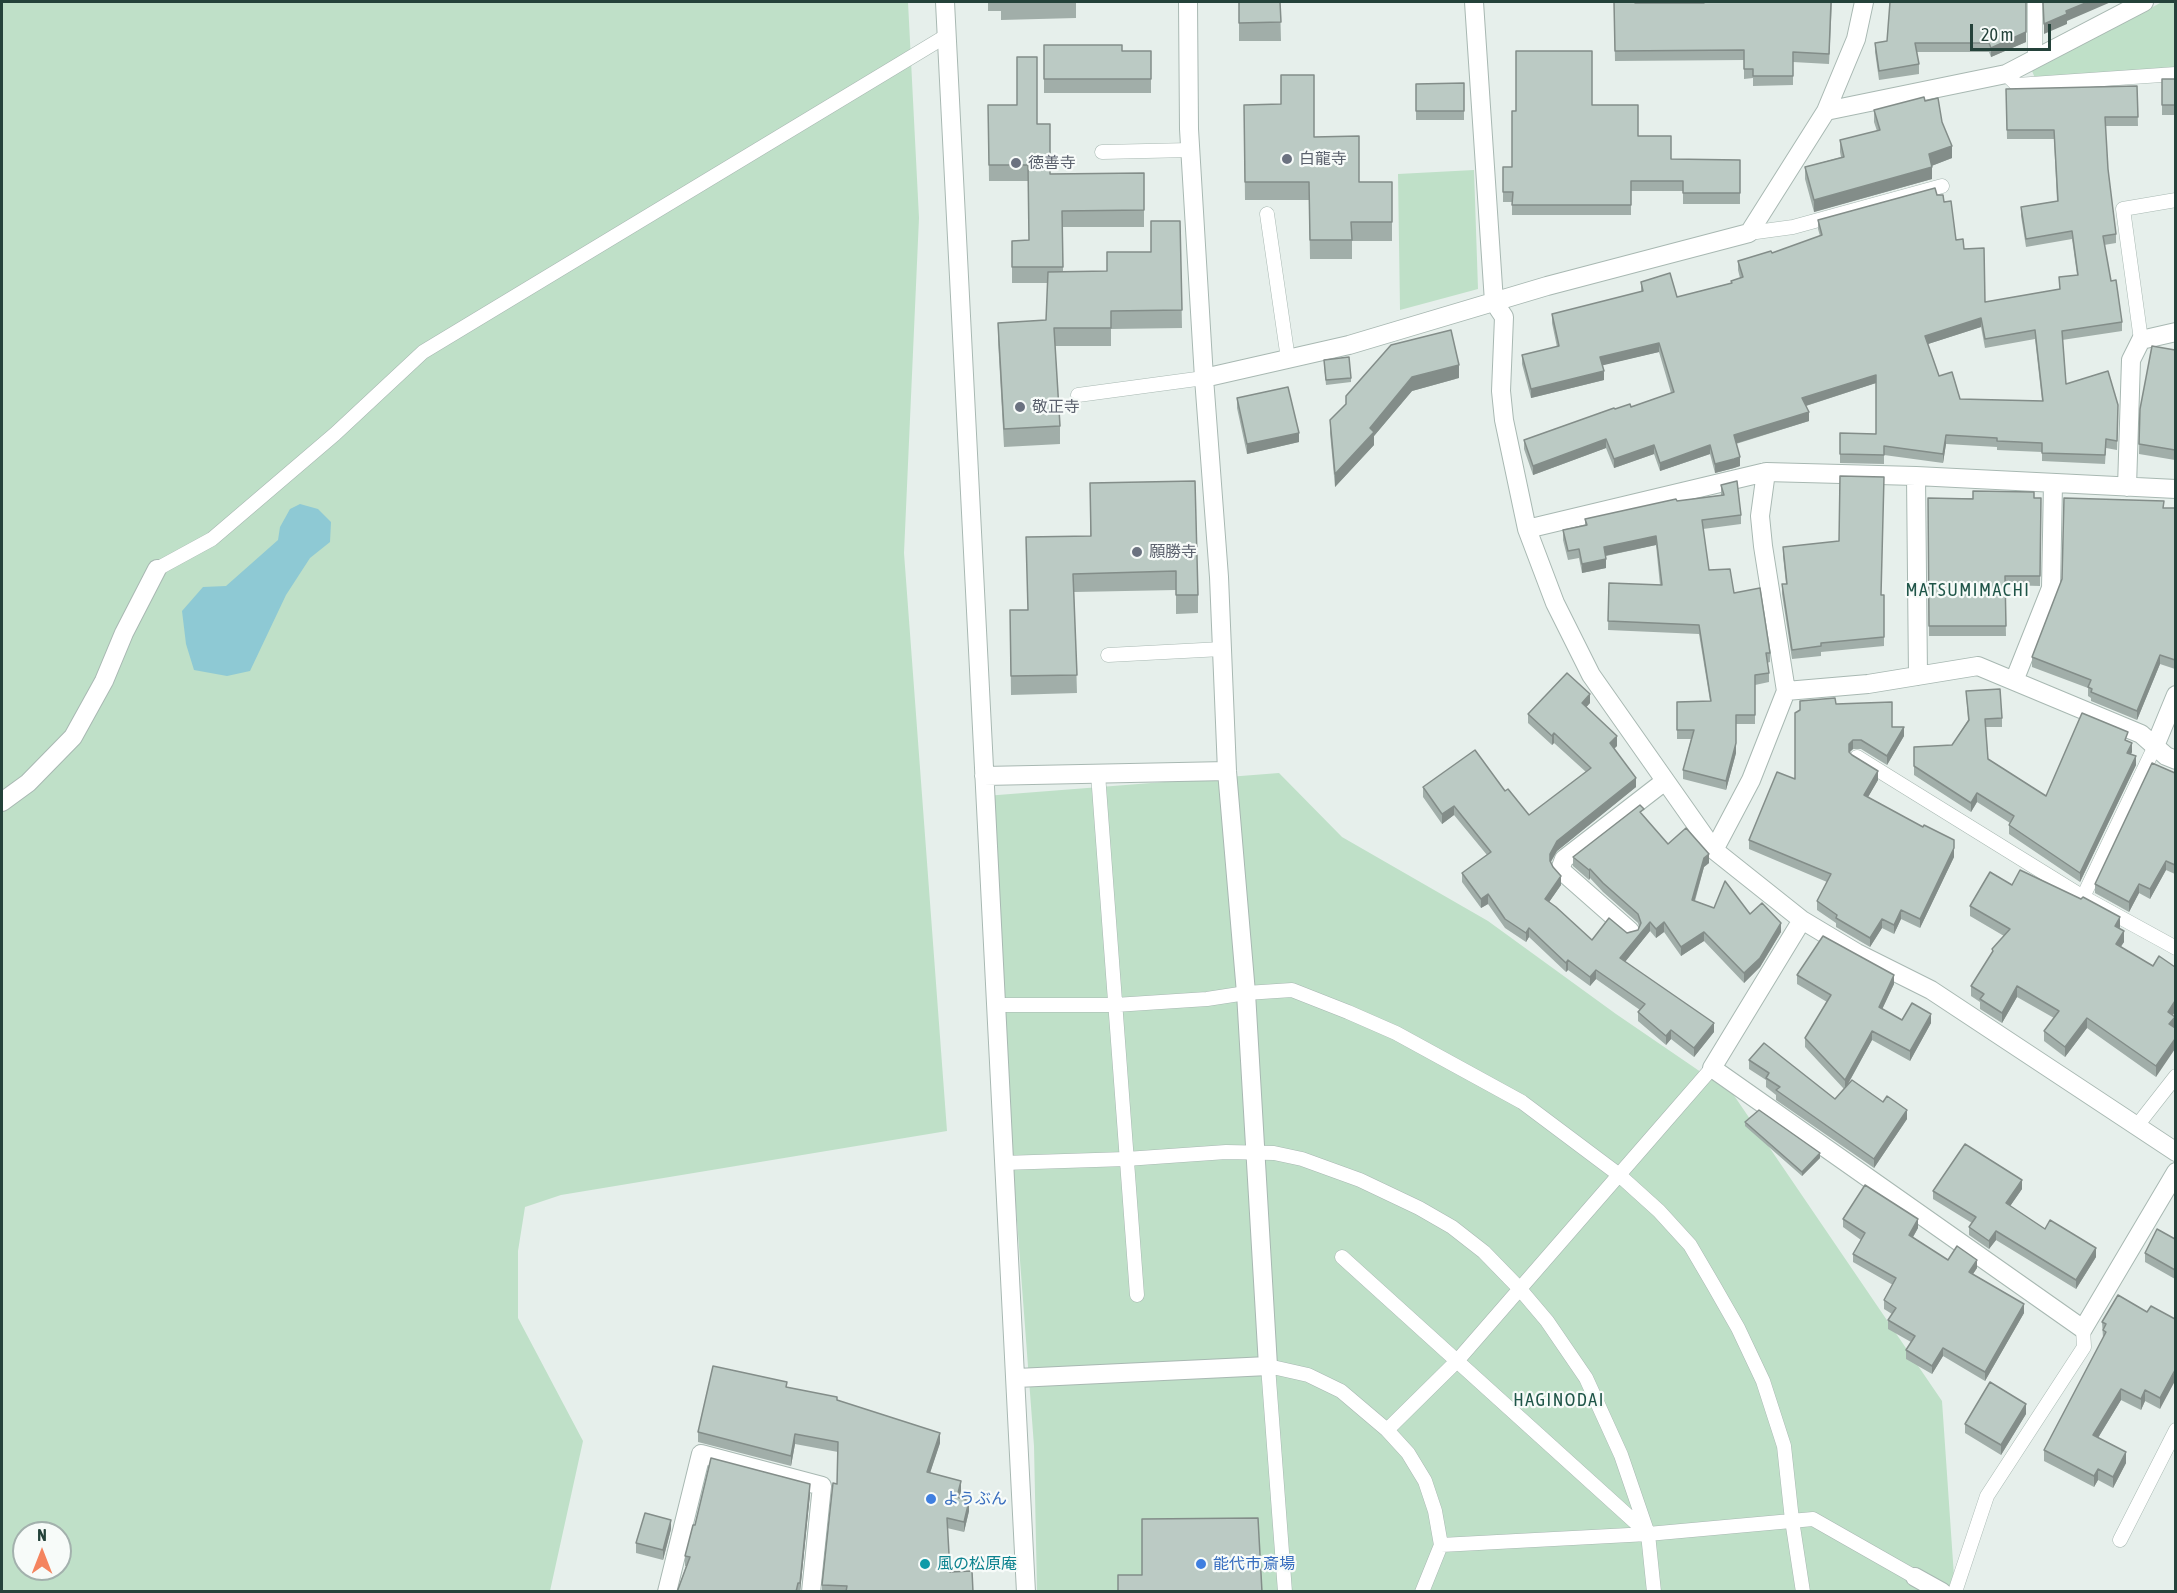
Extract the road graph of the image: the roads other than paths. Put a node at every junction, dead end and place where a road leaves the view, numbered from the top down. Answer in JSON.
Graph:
{"nodes":[{"id":1,"x":945,"y":2,"type":"edge"},
{"id":2,"x":1188,"y":2,"type":"edge"},
{"id":3,"x":1474,"y":2,"type":"edge"},
{"id":4,"x":1864,"y":2,"type":"edge"},
{"id":5,"x":2035,"y":2,"type":"edge"},
{"id":6,"x":2144,"y":2,"type":"edge"},
{"id":7,"x":946,"y":36,"type":"junction"},
{"id":8,"x":2035,"y":58,"type":"junction"},
{"id":9,"x":2006,"y":74,"type":"junction"},
{"id":10,"x":2175,"y":74,"type":"edge"},
{"id":11,"x":1826,"y":111,"type":"junction"},
{"id":12,"x":1190,"y":150,"type":"junction"},
{"id":13,"x":1102,"y":152,"type":"dead end"},
{"id":14,"x":1942,"y":186,"type":"dead end"},
{"id":15,"x":2175,"y":200,"type":"edge"},
{"id":16,"x":1267,"y":214,"type":"dead end"},
{"id":17,"x":1749,"y":233,"type":"junction"},
{"id":18,"x":1494,"y":302,"type":"junction"},
{"id":19,"x":2175,"y":332,"type":"edge"},
{"id":20,"x":2141,"y":340,"type":"junction"},
{"id":21,"x":1288,"y":359,"type":"junction"},
{"id":22,"x":1204,"y":378,"type":"junction"},
{"id":23,"x":1078,"y":395,"type":"dead end"},
{"id":24,"x":1766,"y":472,"type":"junction"},
{"id":25,"x":1916,"y":476,"type":"junction"},
{"id":26,"x":2053,"y":483,"type":"junction"},
{"id":27,"x":2127,"y":487,"type":"junction"},
{"id":28,"x":2175,"y":489,"type":"edge"},
{"id":29,"x":1527,"y":529,"type":"junction"},
{"id":30,"x":157,"y":569,"type":"joint"},
{"id":31,"x":1222,"y":649,"type":"junction"},
{"id":32,"x":1108,"y":655,"type":"dead end"},
{"id":33,"x":1918,"y":676,"type":"junction"},
{"id":34,"x":2014,"y":681,"type":"junction"},
{"id":35,"x":1786,"y":691,"type":"junction"},
{"id":36,"x":2175,"y":695,"type":"edge"},
{"id":37,"x":2155,"y":746,"type":"junction"},
{"id":38,"x":1857,"y":757,"type":"edge"},
{"id":39,"x":2175,"y":760,"type":"edge"},
{"id":40,"x":1227,"y":771,"type":"junction"},
{"id":41,"x":1098,"y":774,"type":"junction"},
{"id":42,"x":984,"y":776,"type":"junction"},
{"id":43,"x":1665,"y":781,"type":"junction"},
{"id":44,"x":2,"y":802,"type":"edge"},
{"id":45,"x":1714,"y":850,"type":"junction"},
{"id":46,"x":2083,"y":897,"type":"junction"},
{"id":47,"x":1802,"y":920,"type":"junction"},
{"id":48,"x":1630,"y":931,"type":"edge"},
{"id":49,"x":2175,"y":948,"type":"edge"},
{"id":50,"x":1245,"y":993,"type":"junction"},
{"id":51,"x":996,"y":1005,"type":"junction"},
{"id":52,"x":1115,"y":1005,"type":"junction"},
{"id":53,"x":1712,"y":1068,"type":"junction"},
{"id":54,"x":2175,"y":1076,"type":"edge"},
{"id":55,"x":2136,"y":1127,"type":"junction"},
{"id":56,"x":2175,"y":1152,"type":"edge"},
{"id":57,"x":1256,"y":1153,"type":"junction"},
{"id":58,"x":1126,"y":1159,"type":"junction"},
{"id":59,"x":1003,"y":1163,"type":"junction"},
{"id":60,"x":2175,"y":1172,"type":"edge"},
{"id":61,"x":1618,"y":1174,"type":"junction"},
{"id":62,"x":1342,"y":1257,"type":"dead end"},
{"id":63,"x":1520,"y":1288,"type":"junction"},
{"id":64,"x":1137,"y":1295,"type":"dead end"},
{"id":65,"x":2083,"y":1329,"type":"junction"},
{"id":66,"x":1457,"y":1361,"type":"junction"},
{"id":67,"x":1268,"y":1366,"type":"junction"},
{"id":68,"x":1017,"y":1378,"type":"junction"},
{"id":69,"x":1387,"y":1430,"type":"junction"},
{"id":70,"x":2175,"y":1431,"type":"edge"},
{"id":71,"x":1792,"y":1520,"type":"junction"},
{"id":72,"x":1648,"y":1534,"type":"junction"},
{"id":73,"x":2120,"y":1540,"type":"dead end"},
{"id":74,"x":1441,"y":1545,"type":"junction"},
{"id":75,"x":1915,"y":1578,"type":"joint"},
{"id":76,"x":667,"y":1592,"type":"edge"},
{"id":77,"x":811,"y":1592,"type":"edge"},
{"id":78,"x":1026,"y":1592,"type":"edge"},
{"id":79,"x":1285,"y":1592,"type":"edge"},
{"id":80,"x":1422,"y":1592,"type":"edge"},
{"id":81,"x":1654,"y":1592,"type":"edge"},
{"id":82,"x":1803,"y":1592,"type":"edge"},
{"id":83,"x":1942,"y":1592,"type":"edge"},
{"id":84,"x":1955,"y":1592,"type":"edge"}],
"edges":[{"from":1,"to":7,"type":"street"},
{"from":2,"to":12,"type":"street"},
{"from":3,"to":18,"type":"street"},
{"from":4,"to":11,"type":"street"},
{"from":5,"to":8,"type":"lane"},
{"from":6,"to":8,"type":"street"},
{"from":7,"to":30,"type":"lane"},
{"from":7,"to":42,"type":"street"},
{"from":8,"to":9,"type":"street"},
{"from":9,"to":10,"type":"lane"},
{"from":9,"to":11,"type":"street"},
{"from":11,"to":17,"type":"street"},
{"from":12,"to":13,"type":"lane"},
{"from":12,"to":22,"type":"street"},
{"from":14,"to":17,"type":"lane"},
{"from":15,"to":20,"type":"lane"},
{"from":16,"to":21,"type":"lane"},
{"from":17,"to":18,"type":"street"},
{"from":18,"to":21,"type":"street"},
{"from":18,"to":29,"type":"street"},
{"from":19,"to":20,"type":"street"},
{"from":20,"to":27,"type":"street"},
{"from":21,"to":22,"type":"street"},
{"from":22,"to":23,"type":"lane"},
{"from":22,"to":31,"type":"street"},
{"from":24,"to":25,"type":"street"},
{"from":24,"to":29,"type":"street"},
{"from":24,"to":35,"type":"street"},
{"from":25,"to":26,"type":"street"},
{"from":25,"to":33,"type":"street"},
{"from":26,"to":27,"type":"street"},
{"from":26,"to":34,"type":"street"},
{"from":27,"to":28,"type":"street"},
{"from":29,"to":43,"type":"street"},
{"from":30,"to":44,"type":"street"},
{"from":31,"to":32,"type":"lane"},
{"from":31,"to":40,"type":"street"},
{"from":33,"to":34,"type":"street"},
{"from":33,"to":35,"type":"street"},
{"from":34,"to":37,"type":"street"},
{"from":35,"to":45,"type":"street"},
{"from":36,"to":37,"type":"street"},
{"from":37,"to":39,"type":"street"},
{"from":37,"to":46,"type":"lane"},
{"from":38,"to":46,"type":"lane"},
{"from":40,"to":41,"type":"street"},
{"from":40,"to":50,"type":"street"},
{"from":41,"to":42,"type":"street"},
{"from":41,"to":52,"type":"lane"},
{"from":42,"to":51,"type":"street"},
{"from":43,"to":45,"type":"street"},
{"from":43,"to":48,"type":"street"},
{"from":45,"to":47,"type":"street"},
{"from":46,"to":49,"type":"lane"},
{"from":47,"to":53,"type":"street"},
{"from":47,"to":55,"type":"street"},
{"from":50,"to":52,"type":"lane"},
{"from":50,"to":57,"type":"street"},
{"from":50,"to":61,"type":"lane"},
{"from":51,"to":52,"type":"lane"},
{"from":51,"to":59,"type":"street"},
{"from":52,"to":58,"type":"lane"},
{"from":53,"to":61,"type":"lane"},
{"from":53,"to":65,"type":"street"},
{"from":54,"to":55,"type":"lane"},
{"from":55,"to":56,"type":"street"},
{"from":57,"to":58,"type":"lane"},
{"from":57,"to":63,"type":"lane"},
{"from":57,"to":67,"type":"street"},
{"from":58,"to":59,"type":"lane"},
{"from":58,"to":64,"type":"lane"},
{"from":59,"to":68,"type":"street"},
{"from":60,"to":65,"type":"street"},
{"from":61,"to":63,"type":"lane"},
{"from":61,"to":71,"type":"lane"},
{"from":62,"to":66,"type":"lane"},
{"from":63,"to":66,"type":"lane"},
{"from":63,"to":72,"type":"lane"},
{"from":65,"to":84,"type":"lane"},
{"from":66,"to":69,"type":"lane"},
{"from":66,"to":72,"type":"lane"},
{"from":67,"to":68,"type":"street"},
{"from":67,"to":69,"type":"lane"},
{"from":67,"to":79,"type":"lane"},
{"from":68,"to":78,"type":"street"},
{"from":69,"to":74,"type":"lane"},
{"from":70,"to":73,"type":"lane"},
{"from":71,"to":72,"type":"lane"},
{"from":71,"to":75,"type":"lane"},
{"from":71,"to":82,"type":"lane"},
{"from":72,"to":74,"type":"lane"},
{"from":72,"to":81,"type":"lane"},
{"from":74,"to":80,"type":"lane"},
{"from":75,"to":83,"type":"street"},
{"from":76,"to":77,"type":"street"}]}
